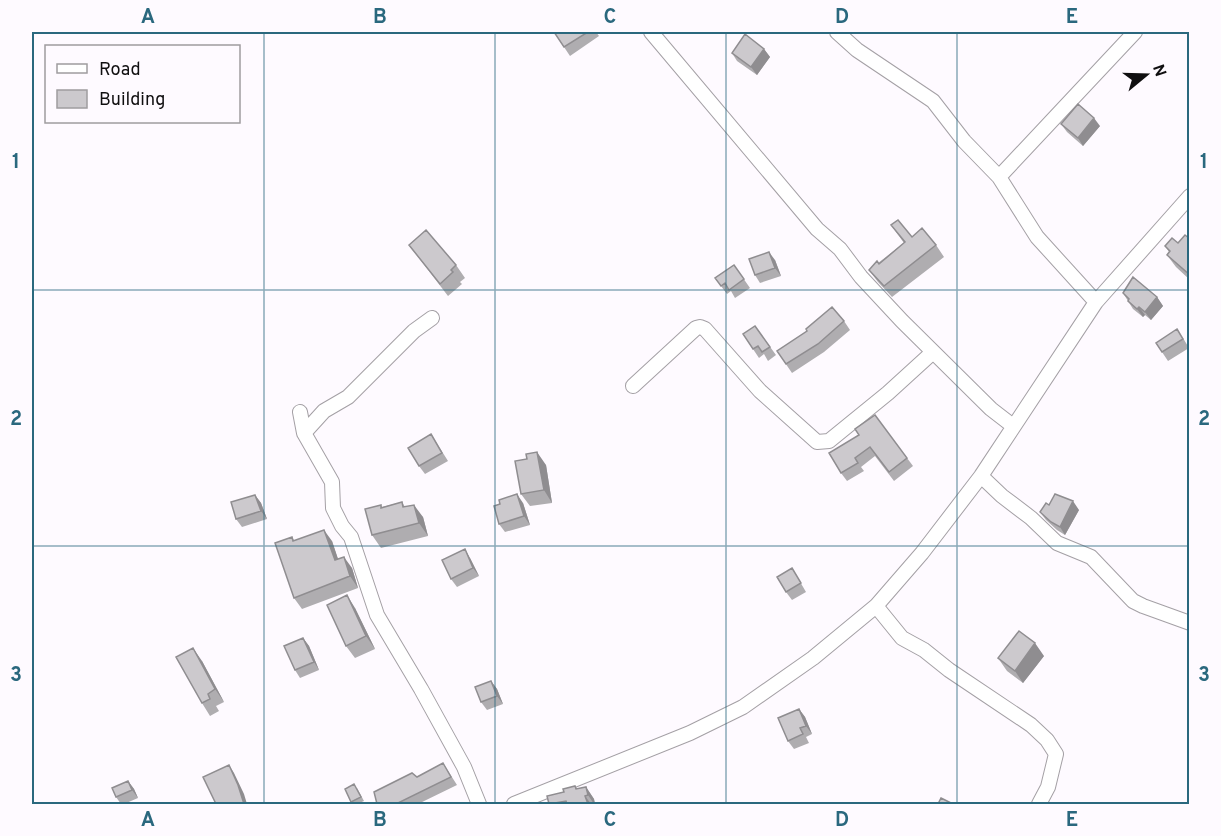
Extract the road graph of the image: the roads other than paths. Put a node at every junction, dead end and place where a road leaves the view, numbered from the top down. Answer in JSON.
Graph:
{"nodes":[{"id":1,"x":651,"y":32,"type":"edge"},
{"id":2,"x":837,"y":32,"type":"edge"},
{"id":3,"x":1135,"y":32,"type":"edge"},
{"id":4,"x":999,"y":177,"type":"junction"},
{"id":5,"x":1190,"y":196,"type":"edge"},
{"id":6,"x":1096,"y":302,"type":"junction"},
{"id":7,"x":432,"y":318,"type":"dead end"},
{"id":8,"x":933,"y":352,"type":"junction"},
{"id":9,"x":633,"y":386,"type":"dead end"},
{"id":10,"x":300,"y":412,"type":"dead end"},
{"id":11,"x":1013,"y":426,"type":"junction"},
{"id":12,"x":304,"y":433,"type":"junction"},
{"id":13,"x":981,"y":476,"type":"junction"},
{"id":14,"x":876,"y":606,"type":"junction"},
{"id":15,"x":1190,"y":623,"type":"edge"},
{"id":16,"x":479,"y":804,"type":"edge"},
{"id":17,"x":514,"y":804,"type":"edge"},
{"id":18,"x":1039,"y":804,"type":"edge"}],
"edges":[{"from":1,"to":8,"type":"street"},
{"from":2,"to":4,"type":"street"},
{"from":3,"to":4,"type":"street"},
{"from":4,"to":6,"type":"street"},
{"from":5,"to":6,"type":"street"},
{"from":6,"to":11,"type":"street"},
{"from":7,"to":12,"type":"street"},
{"from":8,"to":9,"type":"street"},
{"from":8,"to":11,"type":"street"},
{"from":10,"to":12,"type":"street"},
{"from":11,"to":13,"type":"street"},
{"from":12,"to":16,"type":"street"},
{"from":13,"to":14,"type":"street"},
{"from":13,"to":15,"type":"street"},
{"from":14,"to":17,"type":"street"},
{"from":14,"to":18,"type":"street"}]}
